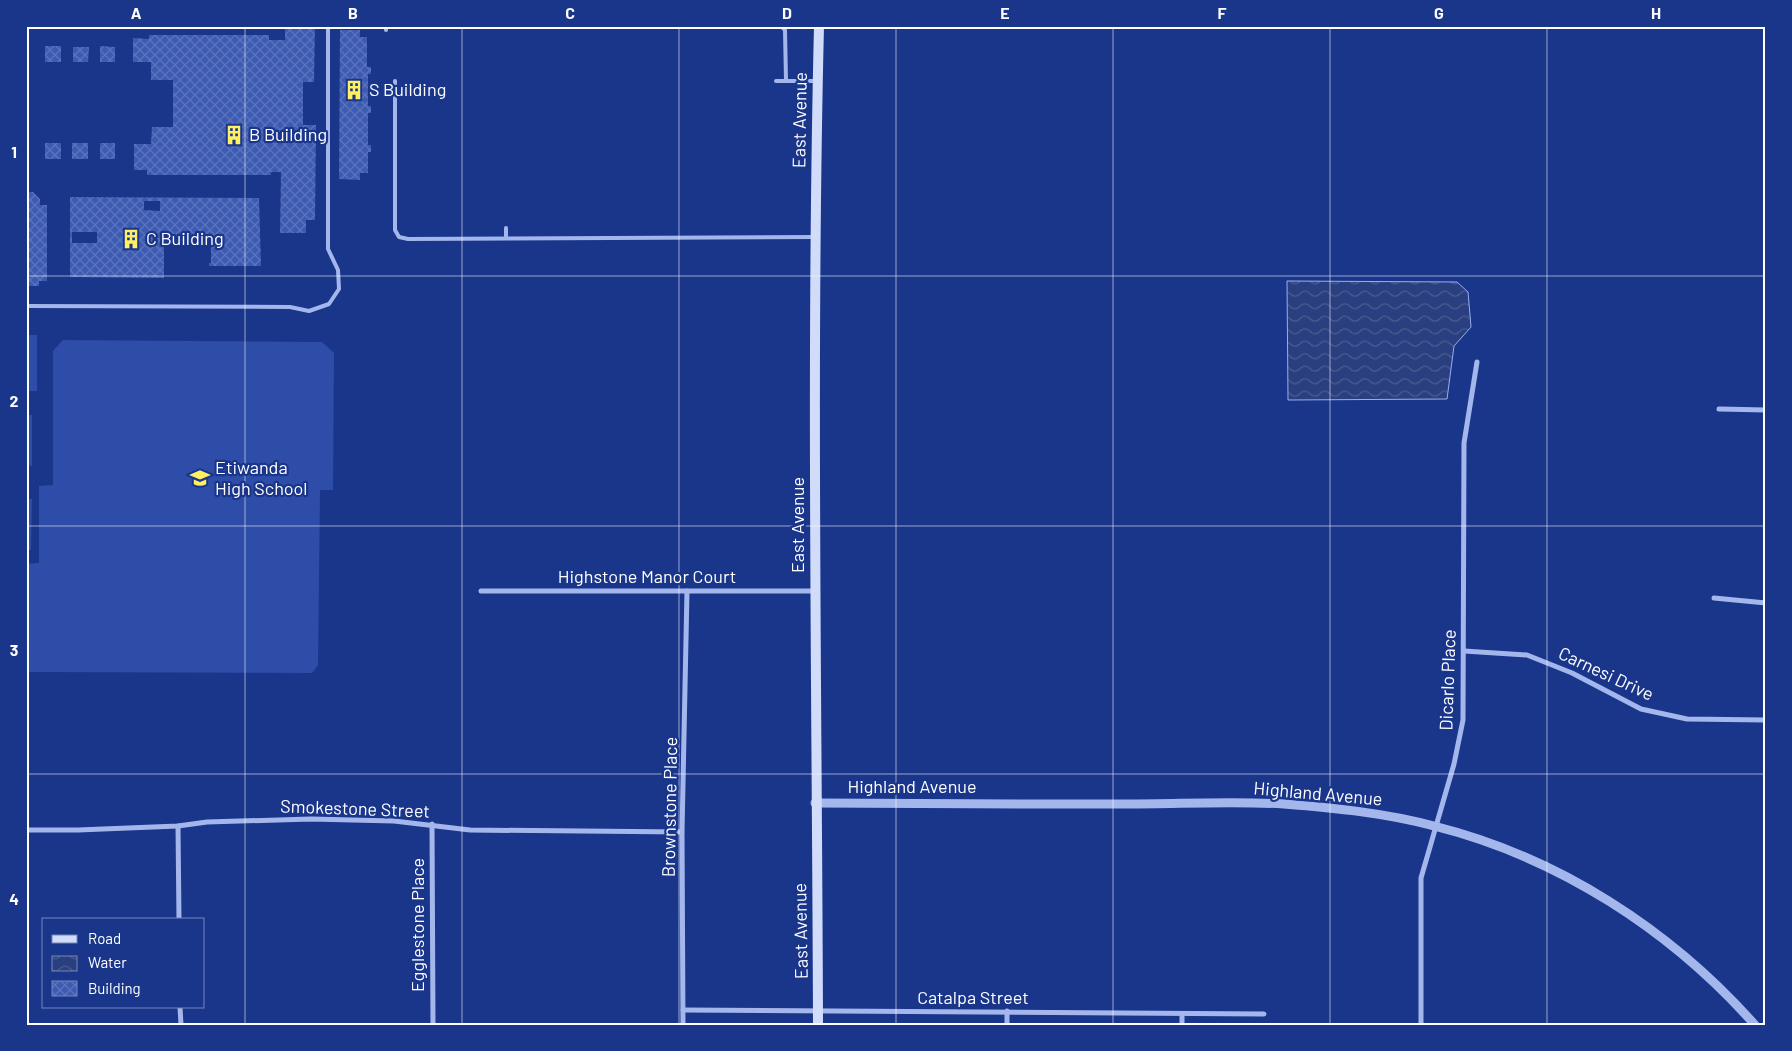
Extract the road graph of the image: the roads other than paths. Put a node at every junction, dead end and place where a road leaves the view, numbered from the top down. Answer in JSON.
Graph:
{"nodes":[{"id":1,"x":328,"y":26,"type":"edge"},
{"id":2,"x":781,"y":26,"type":"edge"},
{"id":3,"x":819,"y":26,"type":"edge"},
{"id":4,"x":395,"y":81,"type":"dead end"},
{"id":5,"x":776,"y":81,"type":"dead end"},
{"id":6,"x":786,"y":81,"type":"junction"},
{"id":7,"x":817,"y":81,"type":"junction"},
{"id":8,"x":506,"y":228,"type":"dead end"},
{"id":9,"x":815,"y":237,"type":"junction"},
{"id":10,"x":506,"y":238,"type":"junction"},
{"id":11,"x":26,"y":306,"type":"edge"},
{"id":12,"x":1477,"y":362,"type":"dead end"},
{"id":13,"x":1719,"y":409,"type":"dead end"},
{"id":14,"x":1766,"y":410,"type":"edge"},
{"id":15,"x":687,"y":590,"type":"junction"},
{"id":16,"x":481,"y":591,"type":"dead end"},
{"id":17,"x":814,"y":591,"type":"junction"},
{"id":18,"x":1714,"y":598,"type":"dead end"},
{"id":19,"x":1766,"y":603,"type":"edge"},
{"id":20,"x":1464,"y":651,"type":"junction"},
{"id":21,"x":1766,"y":720,"type":"edge"},
{"id":22,"x":815,"y":803,"type":"junction"},
{"id":23,"x":432,"y":824,"type":"junction"},
{"id":24,"x":178,"y":826,"type":"junction"},
{"id":25,"x":1436,"y":826,"type":"junction"},
{"id":26,"x":26,"y":830,"type":"edge"},
{"id":27,"x":682,"y":832,"type":"junction"},
{"id":28,"x":180,"y":918,"type":"edge"},
{"id":29,"x":180,"y":1008,"type":"edge"},
{"id":30,"x":683,"y":1010,"type":"junction"},
{"id":31,"x":818,"y":1010,"type":"junction"},
{"id":32,"x":1007,"y":1011,"type":"junction"},
{"id":33,"x":1182,"y":1014,"type":"junction"},
{"id":34,"x":1264,"y":1014,"type":"dead end"},
{"id":35,"x":181,"y":1025,"type":"edge"},
{"id":36,"x":433,"y":1025,"type":"edge"},
{"id":37,"x":683,"y":1025,"type":"edge"},
{"id":38,"x":818,"y":1025,"type":"edge"},
{"id":39,"x":1007,"y":1025,"type":"edge"},
{"id":40,"x":1182,"y":1025,"type":"edge"},
{"id":41,"x":1421,"y":1025,"type":"edge"},
{"id":42,"x":1755,"y":1025,"type":"edge"}],
"edges":[{"from":1,"to":11,"type":"lane"},
{"from":2,"to":6,"type":"lane"},
{"from":3,"to":7,"type":"main road","name":"East Avenue"},
{"from":4,"to":10,"type":"lane"},
{"from":5,"to":6,"type":"lane"},
{"from":6,"to":7,"type":"lane"},
{"from":7,"to":9,"type":"main road","name":"East Avenue"},
{"from":8,"to":10,"type":"lane"},
{"from":9,"to":10,"type":"lane"},
{"from":9,"to":17,"type":"main road","name":"East Avenue"},
{"from":12,"to":20,"type":"street","name":"Dicarlo Place"},
{"from":13,"to":14,"type":"street"},
{"from":15,"to":16,"type":"street","name":"Highstone Manor Court"},
{"from":15,"to":17,"type":"street","name":"Highstone Manor Court"},
{"from":15,"to":27,"type":"street","name":"Brownstone Place"},
{"from":17,"to":22,"type":"main road","name":"East Avenue"},
{"from":18,"to":19,"type":"street"},
{"from":20,"to":21,"type":"street","name":"Carnesi Drive"},
{"from":20,"to":25,"type":"street","name":"Dicarlo Place"},
{"from":22,"to":25,"type":"street","name":"Highland Avenue"},
{"from":22,"to":31,"type":"main road","name":"East Avenue"},
{"from":23,"to":24,"type":"street","name":"Smokestone Street"},
{"from":23,"to":27,"type":"street","name":"Smokestone Street"},
{"from":23,"to":36,"type":"street","name":"Egglestone Place"},
{"from":24,"to":26,"type":"street","name":"Smokestone Street"},
{"from":24,"to":28,"type":"street"},
{"from":25,"to":41,"type":"street","name":"Dicarlo Place"},
{"from":25,"to":42,"type":"street","name":"Highland Avenue"},
{"from":27,"to":30,"type":"street","name":"Brownstone Place"},
{"from":29,"to":35,"type":"street"},
{"from":30,"to":31,"type":"street","name":"Catalpa Street"},
{"from":30,"to":37,"type":"street","name":"Brownstone Place"},
{"from":31,"to":32,"type":"street","name":"Catalpa Street"},
{"from":31,"to":38,"type":"main road","name":"East Avenue"},
{"from":32,"to":33,"type":"street","name":"Catalpa Street"},
{"from":32,"to":39,"type":"street"},
{"from":33,"to":34,"type":"street","name":"Catalpa Street"},
{"from":33,"to":40,"type":"street"}]}
